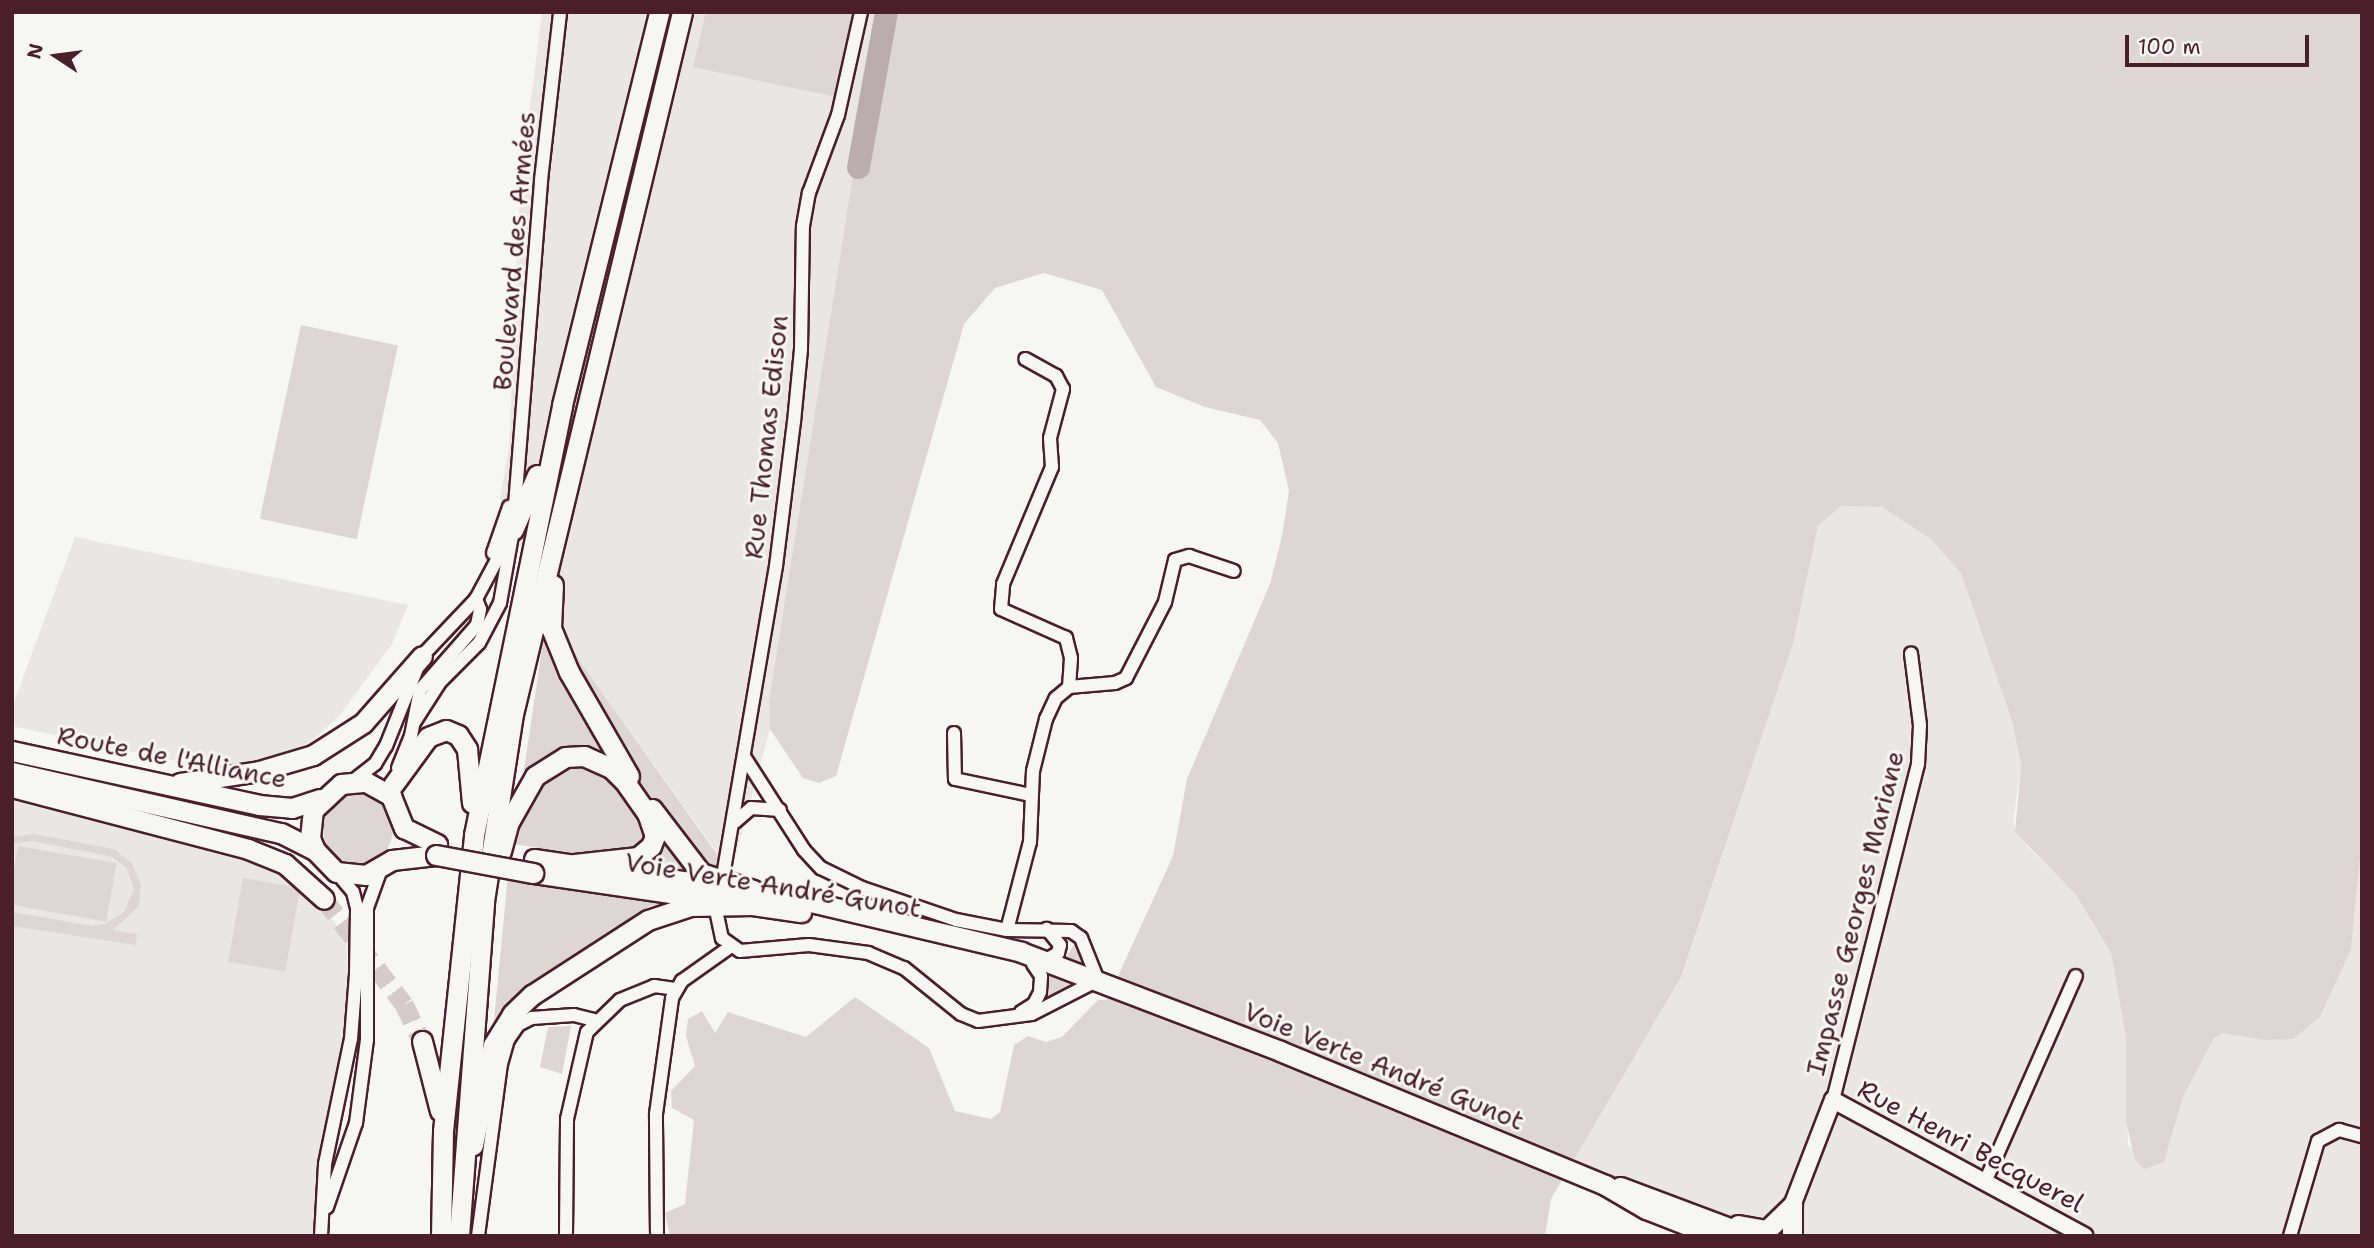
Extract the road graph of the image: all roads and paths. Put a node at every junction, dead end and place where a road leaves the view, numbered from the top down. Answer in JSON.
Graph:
{"nodes":[{"id":1,"x":560,"y":12,"type":"edge"},
{"id":2,"x":659,"y":12,"type":"edge"},
{"id":3,"x":682,"y":12,"type":"edge"},
{"id":4,"x":861,"y":12,"type":"edge"},
{"id":5,"x":1025,"y":359,"type":"dead end"},
{"id":6,"x":562,"y":405,"type":"junction"},
{"id":7,"x":584,"y":413,"type":"junction"},
{"id":8,"x":514,"y":494,"type":"junction"},
{"id":9,"x":513,"y":530,"type":"junction"},
{"id":10,"x":1234,"y":571,"type":"dead end"},
{"id":11,"x":482,"y":586,"type":"junction"},
{"id":12,"x":476,"y":599,"type":"junction"},
{"id":13,"x":449,"y":631,"type":"junction"},
{"id":14,"x":1911,"y":654,"type":"dead end"},
{"id":15,"x":422,"y":656,"type":"junction"},
{"id":16,"x":450,"y":657,"type":"junction"},
{"id":17,"x":1069,"y":687,"type":"junction"},
{"id":18,"x":415,"y":721,"type":"junction"},
{"id":19,"x":954,"y":733,"type":"dead end"},
{"id":20,"x":12,"y":751,"type":"edge"},
{"id":21,"x":745,"y":758,"type":"junction"},
{"id":22,"x":12,"y":772,"type":"edge"},
{"id":23,"x":352,"y":782,"type":"junction"},
{"id":24,"x":165,"y":785,"type":"junction"},
{"id":25,"x":12,"y":787,"type":"edge"},
{"id":26,"x":392,"y":791,"type":"junction"},
{"id":27,"x":1031,"y":795,"type":"junction"},
{"id":28,"x":320,"y":799,"type":"junction"},
{"id":29,"x":780,"y":810,"type":"junction"},
{"id":30,"x":732,"y":829,"type":"junction"},
{"id":31,"x":474,"y":835,"type":"junction"},
{"id":32,"x":437,"y":849,"type":"junction"},
{"id":33,"x":315,"y":850,"type":"junction"},
{"id":34,"x":386,"y":864,"type":"junction"},
{"id":35,"x":575,"y":864,"type":"junction"},
{"id":36,"x":533,"y":866,"type":"junction"},
{"id":37,"x":724,"y":870,"type":"dead end"},
{"id":38,"x":336,"y":872,"type":"junction"},
{"id":39,"x":753,"y":897,"type":"junction"},
{"id":40,"x":324,"y":899,"type":"tunnel mouth"},
{"id":41,"x":717,"y":915,"type":"dead end"},
{"id":42,"x":1046,"y":929,"type":"junction"},
{"id":43,"x":1004,"y":944,"type":"junction"},
{"id":44,"x":730,"y":947,"type":"junction"},
{"id":45,"x":1040,"y":962,"type":"junction"},
{"id":46,"x":2077,"y":976,"type":"dead end"},
{"id":47,"x":1095,"y":981,"type":"junction"},
{"id":48,"x":675,"y":989,"type":"junction"},
{"id":49,"x":1006,"y":1019,"type":"junction"},
{"id":50,"x":594,"y":1020,"type":"junction"},
{"id":51,"x":422,"y":1041,"type":"tunnel mouth"},
{"id":52,"x":1833,"y":1100,"type":"junction"},
{"id":53,"x":336,"y":1111,"type":"junction"},
{"id":54,"x":357,"y":1117,"type":"junction"},
{"id":55,"x":443,"y":1123,"type":"junction"},
{"id":56,"x":2362,"y":1136,"type":"edge"},
{"id":57,"x":473,"y":1146,"type":"junction"},
{"id":58,"x":1985,"y":1182,"type":"junction"},
{"id":59,"x":1792,"y":1206,"type":"junction"},
{"id":60,"x":323,"y":1217,"type":"junction"},
{"id":61,"x":1713,"y":1231,"type":"edge"},
{"id":62,"x":321,"y":1236,"type":"edge"},
{"id":63,"x":441,"y":1236,"type":"edge"},
{"id":64,"x":458,"y":1236,"type":"edge"},
{"id":65,"x":466,"y":1236,"type":"edge"},
{"id":66,"x":478,"y":1236,"type":"edge"},
{"id":67,"x":566,"y":1236,"type":"edge"},
{"id":68,"x":657,"y":1236,"type":"edge"},
{"id":69,"x":1751,"y":1236,"type":"edge"},
{"id":70,"x":1792,"y":1236,"type":"edge"},
{"id":71,"x":2085,"y":1236,"type":"edge"},
{"id":72,"x":2290,"y":1236,"type":"edge"}],
"edges":[{"from":1,"to":8,"type":"street","name":"Boulevard des Armées"},
{"from":2,"to":6,"type":"main road"},
{"from":3,"to":7,"type":"main road"},
{"from":4,"to":21,"type":"street","name":"Rue Thomas Edison"},
{"from":5,"to":17,"type":"street"},
{"from":6,"to":9,"type":"main road"},
{"from":6,"to":31,"type":"main road"},
{"from":7,"to":39,"type":"main road"},
{"from":7,"to":64,"type":"main road"},
{"from":8,"to":9,"type":"street","name":"Boulevard des Armées"},
{"from":8,"to":11,"type":"street","name":"Boulevard des Armées"},
{"from":9,"to":11,"type":"street"},
{"from":9,"to":18,"type":"street","name":"Boulevard des Armées"},
{"from":10,"to":17,"type":"street"},
{"from":11,"to":12,"type":"street"},
{"from":12,"to":13,"type":"street"},
{"from":12,"to":16,"type":"street"},
{"from":13,"to":15,"type":"street"},
{"from":13,"to":16,"type":"street"},
{"from":14,"to":52,"type":"street","name":"Impasse Georges Mariane"},
{"from":15,"to":23,"type":"street"},
{"from":15,"to":24,"type":"main road"},
{"from":16,"to":18,"type":"street"},
{"from":17,"to":27,"type":"street"},
{"from":18,"to":26,"type":"street"},
{"from":19,"to":27,"type":"street"},
{"from":20,"to":24,"type":"main road","name":"Route de l'Alliance"},
{"from":21,"to":29,"type":"street"},
{"from":21,"to":30,"type":"street","name":"Rue Thomas Edison"},
{"from":22,"to":33,"type":"main road","name":"Route de l'Alliance"},
{"from":23,"to":26,"type":"main road"},
{"from":23,"to":28,"type":"main road","name":"Route de l'Alliance"},
{"from":24,"to":28,"type":"main road","name":"Route de l'Alliance"},
{"from":25,"to":40,"type":"main road"},
{"from":26,"to":31,"type":"main road"},
{"from":26,"to":32,"type":"main road","name":"Voie Verte André Gunot"},
{"from":27,"to":43,"type":"street"},
{"from":28,"to":33,"type":"main road"},
{"from":29,"to":30,"type":"street"},
{"from":29,"to":43,"type":"street"},
{"from":30,"to":37,"type":"street","name":"Rue Thomas Edison"},
{"from":31,"to":55,"type":"main road"},
{"from":32,"to":34,"type":"main road","name":"Voie Verte André Gunot"},
{"from":32,"to":36,"type":"main road","name":"Voie Verte André Gunot"},
{"from":33,"to":38,"type":"main road","name":"Route de l'Alliance"},
{"from":34,"to":38,"type":"main road","name":"Voie Verte André Gunot"},
{"from":34,"to":54,"type":"street"},
{"from":35,"to":36,"type":"main road","name":"Voie Verte André Gunot"},
{"from":35,"to":39,"type":"main road","name":"Voie Verte André Gunot"},
{"from":35,"to":57,"type":"main road"},
{"from":36,"to":39,"type":"main road","name":"Voie Verte André Gunot"},
{"from":38,"to":53,"type":"street"},
{"from":39,"to":43,"type":"main road","name":"Voie Verte André Gunot"},
{"from":39,"to":57,"type":"main road"},
{"from":41,"to":44,"type":"street"},
{"from":42,"to":43,"type":"street"},
{"from":42,"to":45,"type":"street"},
{"from":42,"to":47,"type":"street"},
{"from":43,"to":45,"type":"main road","name":"Voie Verte André Gunot"},
{"from":44,"to":48,"type":"street"},
{"from":44,"to":49,"type":"street"},
{"from":45,"to":47,"type":"main road","name":"Voie Verte André Gunot"},
{"from":45,"to":49,"type":"street"},
{"from":46,"to":58,"type":"street"},
{"from":47,"to":49,"type":"street"},
{"from":47,"to":61,"type":"main road","name":"Voie Verte André Gunot"},
{"from":48,"to":50,"type":"street"},
{"from":48,"to":68,"type":"street"},
{"from":50,"to":66,"type":"street"},
{"from":50,"to":67,"type":"street"},
{"from":51,"to":55,"type":"main road"},
{"from":52,"to":58,"type":"street","name":"Rue Henri Becquerel"},
{"from":52,"to":59,"type":"street"},
{"from":53,"to":54,"type":"street"},
{"from":53,"to":54,"type":"street"},
{"from":53,"to":60,"type":"street"},
{"from":54,"to":60,"type":"street"},
{"from":55,"to":63,"type":"main road"},
{"from":56,"to":72,"type":"street"},
{"from":57,"to":65,"type":"main road"},
{"from":58,"to":71,"type":"street","name":"Rue Henri Becquerel"},
{"from":59,"to":61,"type":"main road"},
{"from":59,"to":70,"type":"main road"},
{"from":60,"to":62,"type":"street"},
{"from":61,"to":69,"type":"main road","name":"Voie Verte André Gunot"}]}
